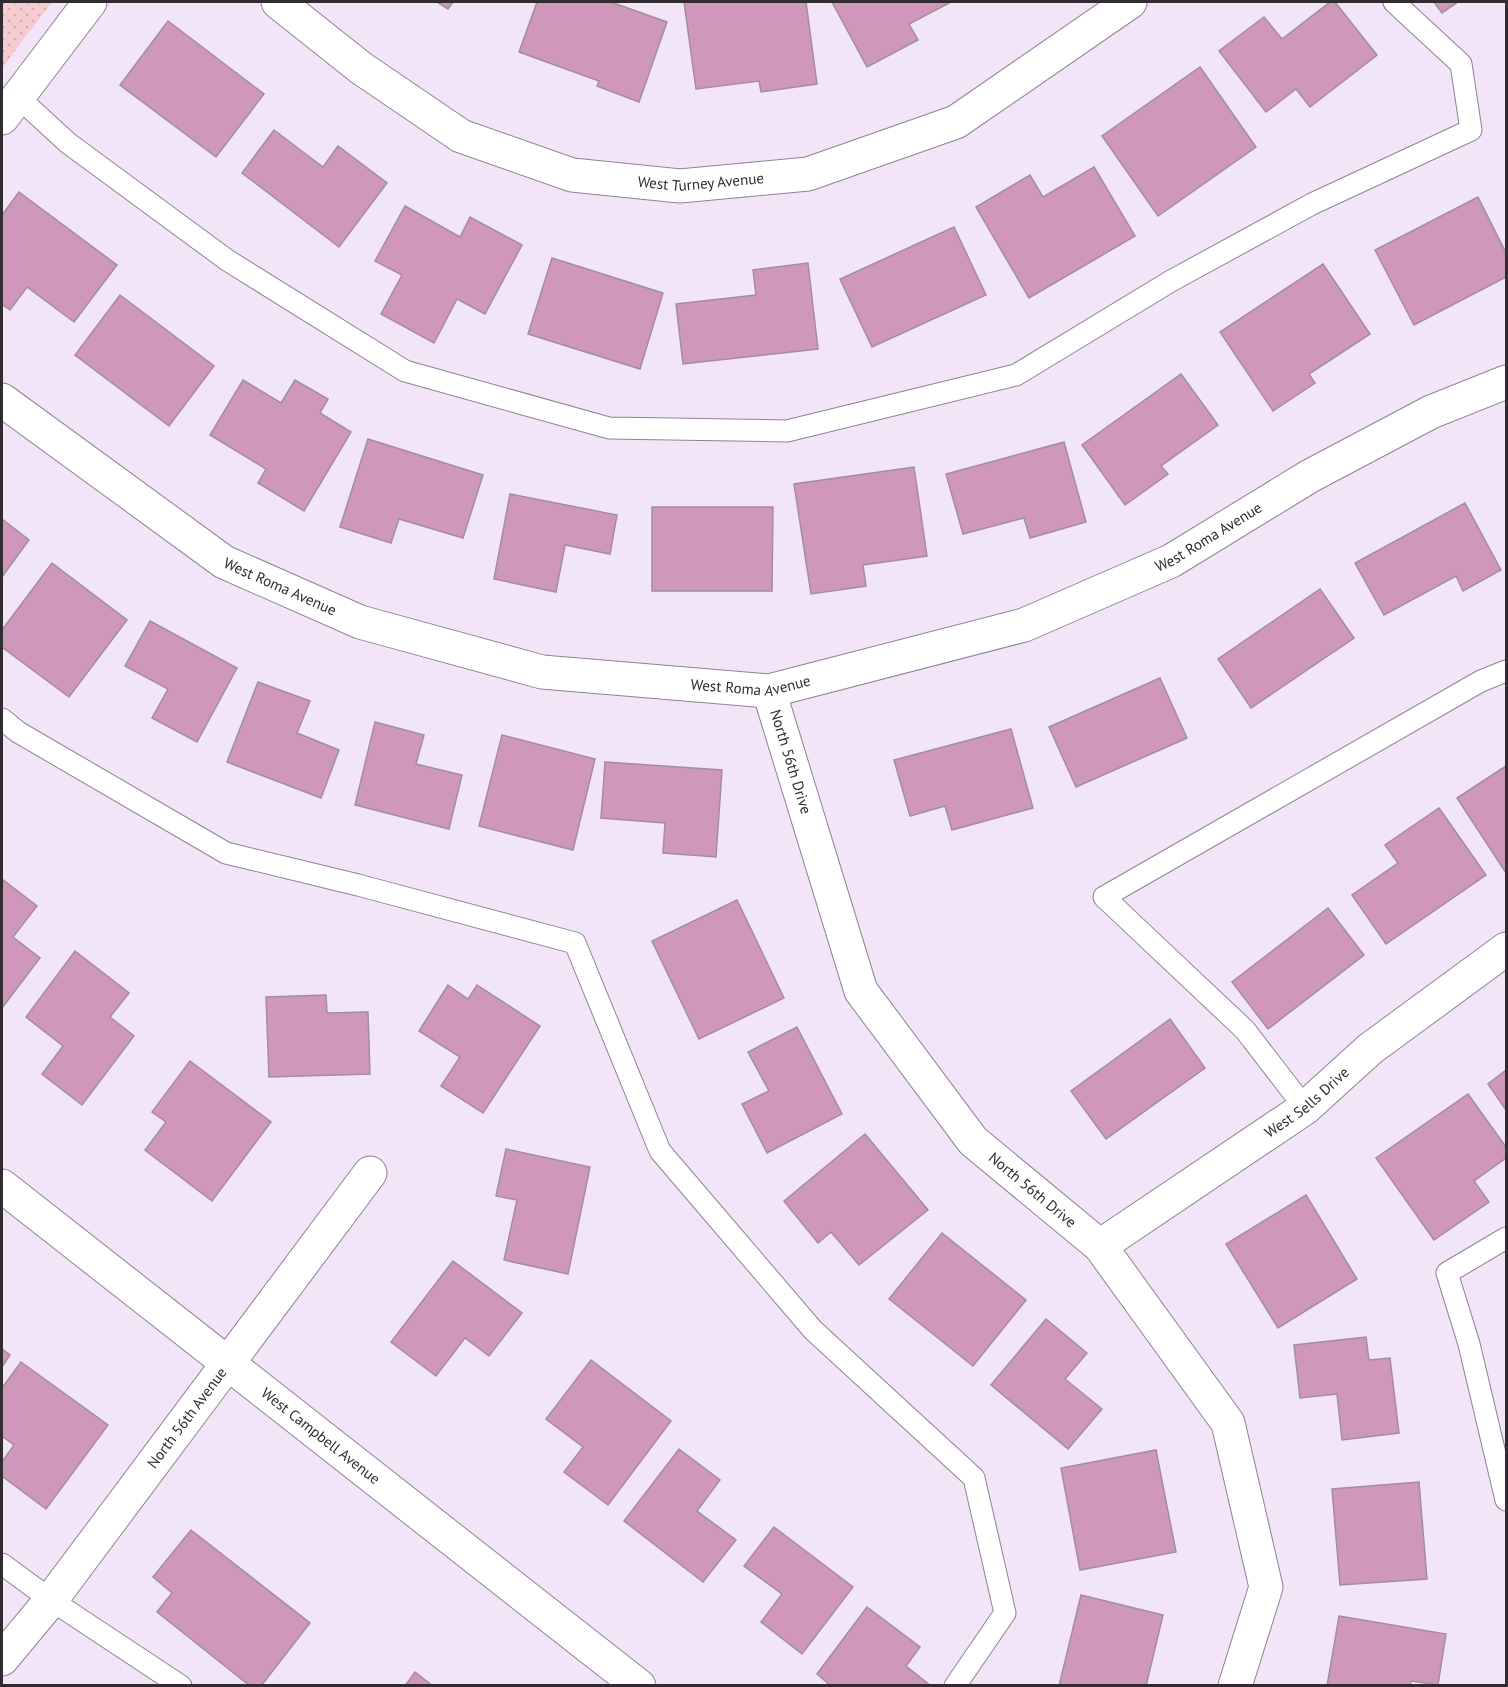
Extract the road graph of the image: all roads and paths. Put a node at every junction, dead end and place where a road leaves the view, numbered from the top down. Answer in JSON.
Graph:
{"nodes":[{"id":1,"x":90,"y":2,"type":"edge"},
{"id":2,"x":278,"y":2,"type":"edge"},
{"id":3,"x":1130,"y":2,"type":"edge"},
{"id":4,"x":1394,"y":2,"type":"edge"},
{"id":5,"x":10,"y":107,"type":"edge"},
{"id":6,"x":1506,"y":382,"type":"edge"},
{"id":7,"x":2,"y":400,"type":"edge"},
{"id":8,"x":1506,"y":671,"type":"edge"},
{"id":9,"x":769,"y":691,"type":"junction"},
{"id":10,"x":2,"y":719,"type":"edge"},
{"id":11,"x":1506,"y":949,"type":"edge"},
{"id":12,"x":1305,"y":1108,"type":"junction"},
{"id":13,"x":370,"y":1173,"type":"dead end"},
{"id":14,"x":2,"y":1186,"type":"edge"},
{"id":15,"x":1506,"y":1238,"type":"edge"},
{"id":16,"x":1100,"y":1246,"type":"junction"},
{"id":17,"x":230,"y":1364,"type":"junction"},
{"id":18,"x":1506,"y":1500,"type":"edge"},
{"id":19,"x":2,"y":1564,"type":"edge"},
{"id":20,"x":51,"y":1600,"type":"junction"},
{"id":21,"x":2,"y":1659,"type":"edge"},
{"id":22,"x":181,"y":1686,"type":"edge"},
{"id":23,"x":639,"y":1686,"type":"edge"},
{"id":24,"x":955,"y":1686,"type":"edge"},
{"id":25,"x":1235,"y":1686,"type":"edge"}],
"edges":[{"from":1,"to":5,"type":"street"},
{"from":2,"to":3,"type":"street","name":"West Turney Avenue"},
{"from":4,"to":5,"type":"lane"},
{"from":6,"to":9,"type":"street","name":"West Roma Avenue"},
{"from":7,"to":9,"type":"street","name":"West Roma Avenue"},
{"from":8,"to":12,"type":"lane"},
{"from":9,"to":16,"type":"street","name":"North 56th Drive"},
{"from":10,"to":24,"type":"lane"},
{"from":11,"to":12,"type":"street","name":"West Sells Drive"},
{"from":12,"to":16,"type":"street","name":"West Sells Drive"},
{"from":13,"to":17,"type":"street","name":"North 56th Avenue"},
{"from":14,"to":17,"type":"street","name":"West Campbell Avenue"},
{"from":15,"to":18,"type":"lane"},
{"from":16,"to":25,"type":"street","name":"North 56th Drive"},
{"from":17,"to":20,"type":"street","name":"North 56th Avenue"},
{"from":17,"to":23,"type":"street","name":"West Campbell Avenue"},
{"from":19,"to":20,"type":"lane"},
{"from":20,"to":21,"type":"street","name":"North 56th Avenue"},
{"from":20,"to":22,"type":"lane"}]}
